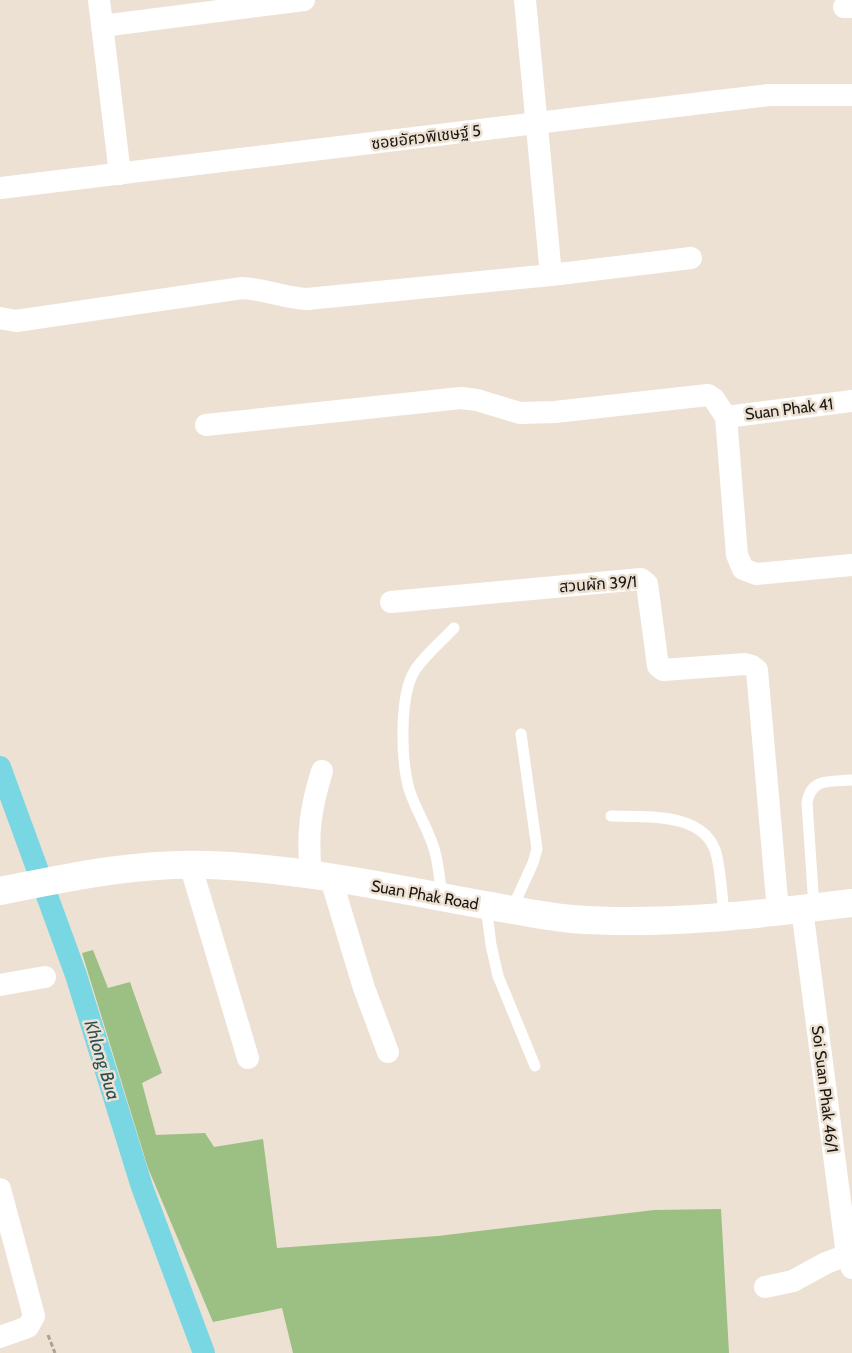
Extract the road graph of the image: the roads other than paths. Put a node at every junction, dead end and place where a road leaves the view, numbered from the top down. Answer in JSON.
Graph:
{"nodes":[{"id":1,"x":99,"y":0,"type":"edge"},
{"id":2,"x":304,"y":0,"type":"edge"},
{"id":3,"x":526,"y":0,"type":"edge"},
{"id":4,"x":102,"y":26,"type":"junction"},
{"id":5,"x":852,"y":95,"type":"edge"},
{"id":6,"x":536,"y":124,"type":"junction"},
{"id":7,"x":120,"y":174,"type":"junction"},
{"id":8,"x":0,"y":188,"type":"edge"},
{"id":9,"x":691,"y":258,"type":"dead end"},
{"id":10,"x":551,"y":275,"type":"junction"},
{"id":11,"x":0,"y":318,"type":"edge"},
{"id":12,"x":852,"y":401,"type":"edge"},
{"id":13,"x":726,"y":417,"type":"junction"},
{"id":14,"x":206,"y":425,"type":"dead end"},
{"id":15,"x":852,"y":565,"type":"edge"},
{"id":16,"x":391,"y":602,"type":"dead end"},
{"id":17,"x":454,"y":628,"type":"dead end"},
{"id":18,"x":521,"y":734,"type":"dead end"},
{"id":19,"x":322,"y":771,"type":"dead end"},
{"id":20,"x":852,"y":780,"type":"edge"},
{"id":21,"x":611,"y":816,"type":"dead end"},
{"id":22,"x":190,"y":864,"type":"junction"},
{"id":23,"x":321,"y":877,"type":"junction"},
{"id":24,"x":0,"y":890,"type":"edge"},
{"id":25,"x":442,"y":897,"type":"junction"},
{"id":26,"x":852,"y":902,"type":"edge"},
{"id":27,"x":499,"y":908,"type":"junction"},
{"id":28,"x":798,"y":909,"type":"junction"},
{"id":29,"x":724,"y":915,"type":"junction"},
{"id":30,"x":45,"y":977,"type":"dead end"},
{"id":31,"x":0,"y":985,"type":"edge"},
{"id":32,"x":388,"y":1052,"type":"dead end"},
{"id":33,"x":248,"y":1058,"type":"dead end"},
{"id":34,"x":535,"y":1066,"type":"dead end"},
{"id":35,"x":0,"y":1189,"type":"edge"},
{"id":36,"x":850,"y":1262,"type":"edge"},
{"id":37,"x":765,"y":1288,"type":"dead end"},
{"id":38,"x":0,"y":1337,"type":"edge"}],
"edges":[{"from":1,"to":4,"type":"street"},
{"from":2,"to":4,"type":"street"},
{"from":3,"to":6,"type":"street"},
{"from":4,"to":7,"type":"street"},
{"from":5,"to":6,"type":"street","name":"ซอยอัศวพิเชษฐ์ 5"},
{"from":6,"to":7,"type":"street","name":"ซอยอัศวพิเชษฐ์ 5"},
{"from":6,"to":10,"type":"street"},
{"from":7,"to":8,"type":"street","name":"ซอยอัศวพิเชษฐ์ 5"},
{"from":9,"to":10,"type":"street"},
{"from":10,"to":11,"type":"street"},
{"from":12,"to":13,"type":"street","name":"Suan Phak 41"},
{"from":13,"to":14,"type":"street"},
{"from":13,"to":15,"type":"street"},
{"from":16,"to":28,"type":"street","name":"สวนผัก 39/1"},
{"from":17,"to":25,"type":"lane"},
{"from":18,"to":27,"type":"lane"},
{"from":19,"to":23,"type":"street"},
{"from":20,"to":28,"type":"lane"},
{"from":21,"to":29,"type":"lane"},
{"from":22,"to":23,"type":"street","name":"Suan Phak Road"},
{"from":22,"to":24,"type":"street","name":"Suan Phak Road"},
{"from":22,"to":33,"type":"street"},
{"from":23,"to":25,"type":"street","name":"Suan Phak Road"},
{"from":23,"to":32,"type":"street"},
{"from":25,"to":27,"type":"street","name":"Suan Phak Road"},
{"from":26,"to":28,"type":"street","name":"Suan Phak Road"},
{"from":27,"to":29,"type":"street","name":"Suan Phak Road"},
{"from":27,"to":34,"type":"lane"},
{"from":28,"to":29,"type":"street","name":"Suan Phak Road"},
{"from":28,"to":36,"type":"street","name":"Soi Suan Phak 46/1"},
{"from":30,"to":31,"type":"street"},
{"from":35,"to":38,"type":"street"},
{"from":36,"to":37,"type":"street"}]}
